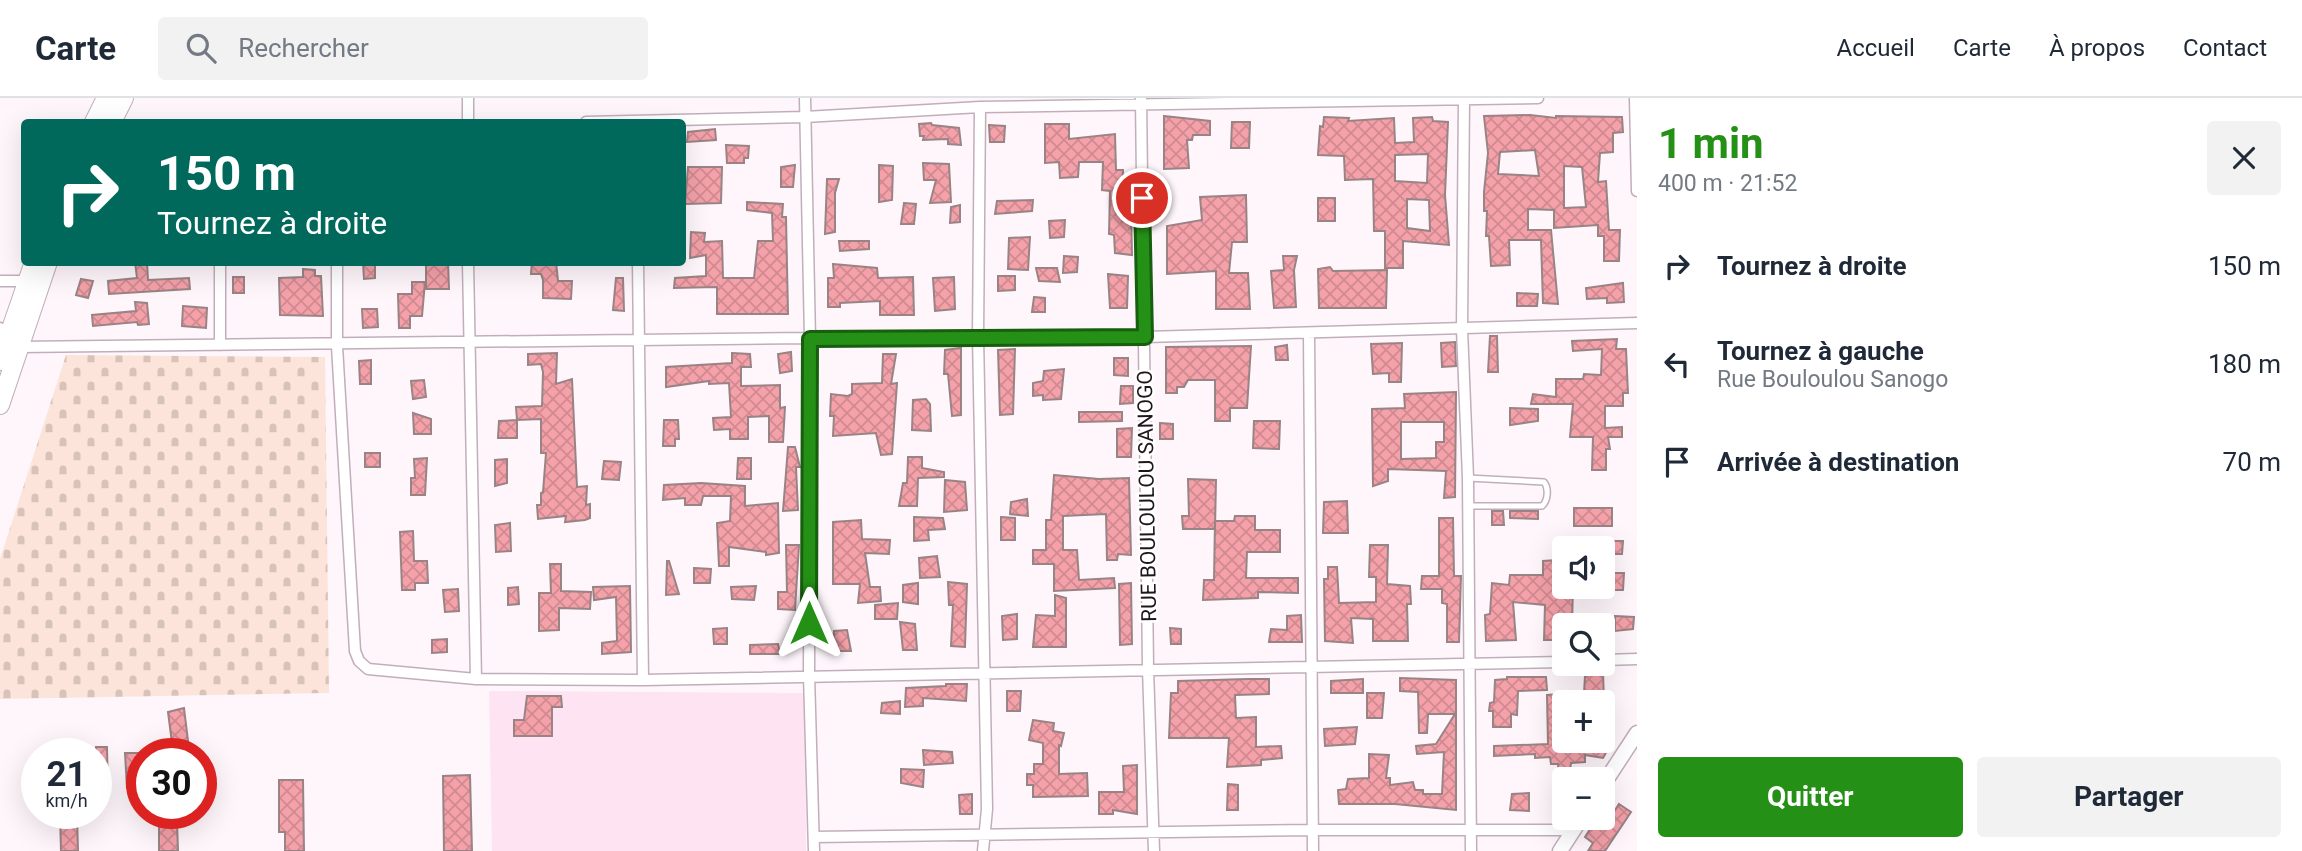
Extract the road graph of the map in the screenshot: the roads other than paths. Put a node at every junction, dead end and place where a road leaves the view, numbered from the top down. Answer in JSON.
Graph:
{"nodes":[{"id":1,"x":106,"y":98,"type":"edge"},
{"id":2,"x":124,"y":98,"type":"edge"},
{"id":3,"x":468,"y":98,"type":"edge"},
{"id":4,"x":805,"y":98,"type":"edge"},
{"id":5,"x":1538,"y":98,"type":"edge"},
{"id":6,"x":1635,"y":98,"type":"edge"},
{"id":7,"x":1464,"y":99,"type":"edge"},
{"id":8,"x":1141,"y":102,"type":"edge"},
{"id":9,"x":980,"y":107,"type":"junction"},
{"id":10,"x":805,"y":117,"type":"junction"},
{"id":11,"x":96,"y":119,"type":"edge"},
{"id":12,"x":114,"y":119,"type":"edge"},
{"id":13,"x":468,"y":119,"type":"edge"},
{"id":14,"x":686,"y":120,"type":"edge"},
{"id":15,"x":1637,"y":191,"type":"edge"},
{"id":16,"x":34,"y":266,"type":"edge"},
{"id":17,"x":45,"y":266,"type":"edge"},
{"id":18,"x":220,"y":266,"type":"edge"},
{"id":19,"x":337,"y":266,"type":"edge"},
{"id":20,"x":468,"y":266,"type":"edge"},
{"id":21,"x":638,"y":266,"type":"edge"},
{"id":22,"x":0,"y":281,"type":"edge"},
{"id":23,"x":34,"y":281,"type":"junction"},
{"id":24,"x":1637,"y":323,"type":"edge"},
{"id":25,"x":1462,"y":329,"type":"junction"},
{"id":26,"x":1309,"y":333,"type":"junction"},
{"id":27,"x":978,"y":336,"type":"junction"},
{"id":28,"x":1145,"y":337,"type":"junction"},
{"id":29,"x":9,"y":338,"type":"edge"},
{"id":30,"x":640,"y":339,"type":"junction"},
{"id":31,"x":810,"y":339,"type":"junction"},
{"id":32,"x":468,"y":343,"type":"junction"},
{"id":33,"x":220,"y":345,"type":"junction"},
{"id":34,"x":337,"y":345,"type":"junction"},
{"id":35,"x":0,"y":361,"type":"edge"},
{"id":36,"x":0,"y":405,"type":"edge"},
{"id":37,"x":1468,"y":478,"type":"junction"},
{"id":38,"x":1468,"y":506,"type":"junction"},
{"id":39,"x":1637,"y":659,"type":"edge"},
{"id":40,"x":1615,"y":660,"type":"edge"},
{"id":41,"x":1552,"y":662,"type":"edge"},
{"id":42,"x":1471,"y":665,"type":"junction"},
{"id":43,"x":1312,"y":667,"type":"junction"},
{"id":44,"x":1148,"y":668,"type":"junction"},
{"id":45,"x":985,"y":674,"type":"junction"},
{"id":46,"x":809,"y":675,"type":"junction"},
{"id":47,"x":477,"y":679,"type":"junction"},
{"id":48,"x":643,"y":680,"type":"junction"},
{"id":49,"x":1637,"y":733,"type":"edge"},
{"id":50,"x":1615,"y":767,"type":"edge"},
{"id":51,"x":1552,"y":825,"type":"edge"},
{"id":52,"x":1472,"y":828,"type":"junction"},
{"id":53,"x":1313,"y":830,"type":"junction"},
{"id":54,"x":1574,"y":830,"type":"edge"},
{"id":55,"x":1154,"y":832,"type":"junction"},
{"id":56,"x":985,"y":836,"type":"junction"},
{"id":57,"x":814,"y":837,"type":"junction"},
{"id":58,"x":814,"y":851,"type":"edge"},
{"id":59,"x":983,"y":851,"type":"edge"},
{"id":60,"x":1154,"y":851,"type":"edge"},
{"id":61,"x":1313,"y":851,"type":"edge"},
{"id":62,"x":1471,"y":851,"type":"edge"},
{"id":63,"x":1560,"y":851,"type":"edge"}],
"edges":[{"from":1,"to":11,"type":"main road"},
{"from":2,"to":12,"type":"main road"},
{"from":3,"to":13,"type":"street"},
{"from":4,"to":10,"type":"street"},
{"from":5,"to":7,"type":"street"},
{"from":6,"to":15,"type":"street"},
{"from":7,"to":8,"type":"street"},
{"from":7,"to":25,"type":"street"},
{"from":8,"to":9,"type":"street"},
{"from":8,"to":28,"type":"street","name":"RUE BOULOULOU SANOGO"},
{"from":9,"to":10,"type":"street"},
{"from":9,"to":27,"type":"street"},
{"from":10,"to":14,"type":"street"},
{"from":10,"to":31,"type":"street"},
{"from":16,"to":23,"type":"main road"},
{"from":17,"to":23,"type":"main road"},
{"from":18,"to":33,"type":"street"},
{"from":19,"to":34,"type":"street"},
{"from":20,"to":32,"type":"street"},
{"from":21,"to":30,"type":"street"},
{"from":22,"to":23,"type":"street"},
{"from":23,"to":29,"type":"main road"},
{"from":24,"to":25,"type":"street"},
{"from":25,"to":26,"type":"street"},
{"from":25,"to":37,"type":"street"},
{"from":26,"to":28,"type":"street"},
{"from":26,"to":43,"type":"street"},
{"from":27,"to":28,"type":"street"},
{"from":27,"to":31,"type":"street"},
{"from":27,"to":45,"type":"street"},
{"from":28,"to":44,"type":"street","name":"RUE BOULOULOU SANOGO"},
{"from":29,"to":33,"type":"street"},
{"from":29,"to":35,"type":"main road"},
{"from":29,"to":36,"type":"main road"},
{"from":30,"to":31,"type":"street"},
{"from":30,"to":32,"type":"street"},
{"from":30,"to":48,"type":"street"},
{"from":31,"to":46,"type":"street"},
{"from":32,"to":34,"type":"street"},
{"from":32,"to":47,"type":"street"},
{"from":33,"to":34,"type":"street"},
{"from":34,"to":47,"type":"street"},
{"from":37,"to":38,"type":"street"},
{"from":37,"to":38,"type":"lane"},
{"from":38,"to":42,"type":"street"},
{"from":39,"to":40,"type":"street"},
{"from":41,"to":42,"type":"street"},
{"from":42,"to":43,"type":"street"},
{"from":42,"to":52,"type":"street"},
{"from":43,"to":44,"type":"street"},
{"from":43,"to":53,"type":"street"},
{"from":44,"to":45,"type":"street"},
{"from":44,"to":55,"type":"street","name":"RUE BOULOULOU SANOGO"},
{"from":45,"to":46,"type":"street"},
{"from":45,"to":56,"type":"street"},
{"from":46,"to":48,"type":"street"},
{"from":46,"to":57,"type":"street"},
{"from":47,"to":48,"type":"street"},
{"from":49,"to":50,"type":"street"},
{"from":51,"to":52,"type":"street"},
{"from":52,"to":53,"type":"street"},
{"from":52,"to":62,"type":"street"},
{"from":53,"to":55,"type":"street"},
{"from":53,"to":61,"type":"street"},
{"from":54,"to":63,"type":"street"},
{"from":55,"to":56,"type":"street"},
{"from":55,"to":60,"type":"street","name":"RUE BOULOULOU SANOGO"},
{"from":56,"to":57,"type":"street"},
{"from":56,"to":59,"type":"street"},
{"from":57,"to":58,"type":"street"}]}
